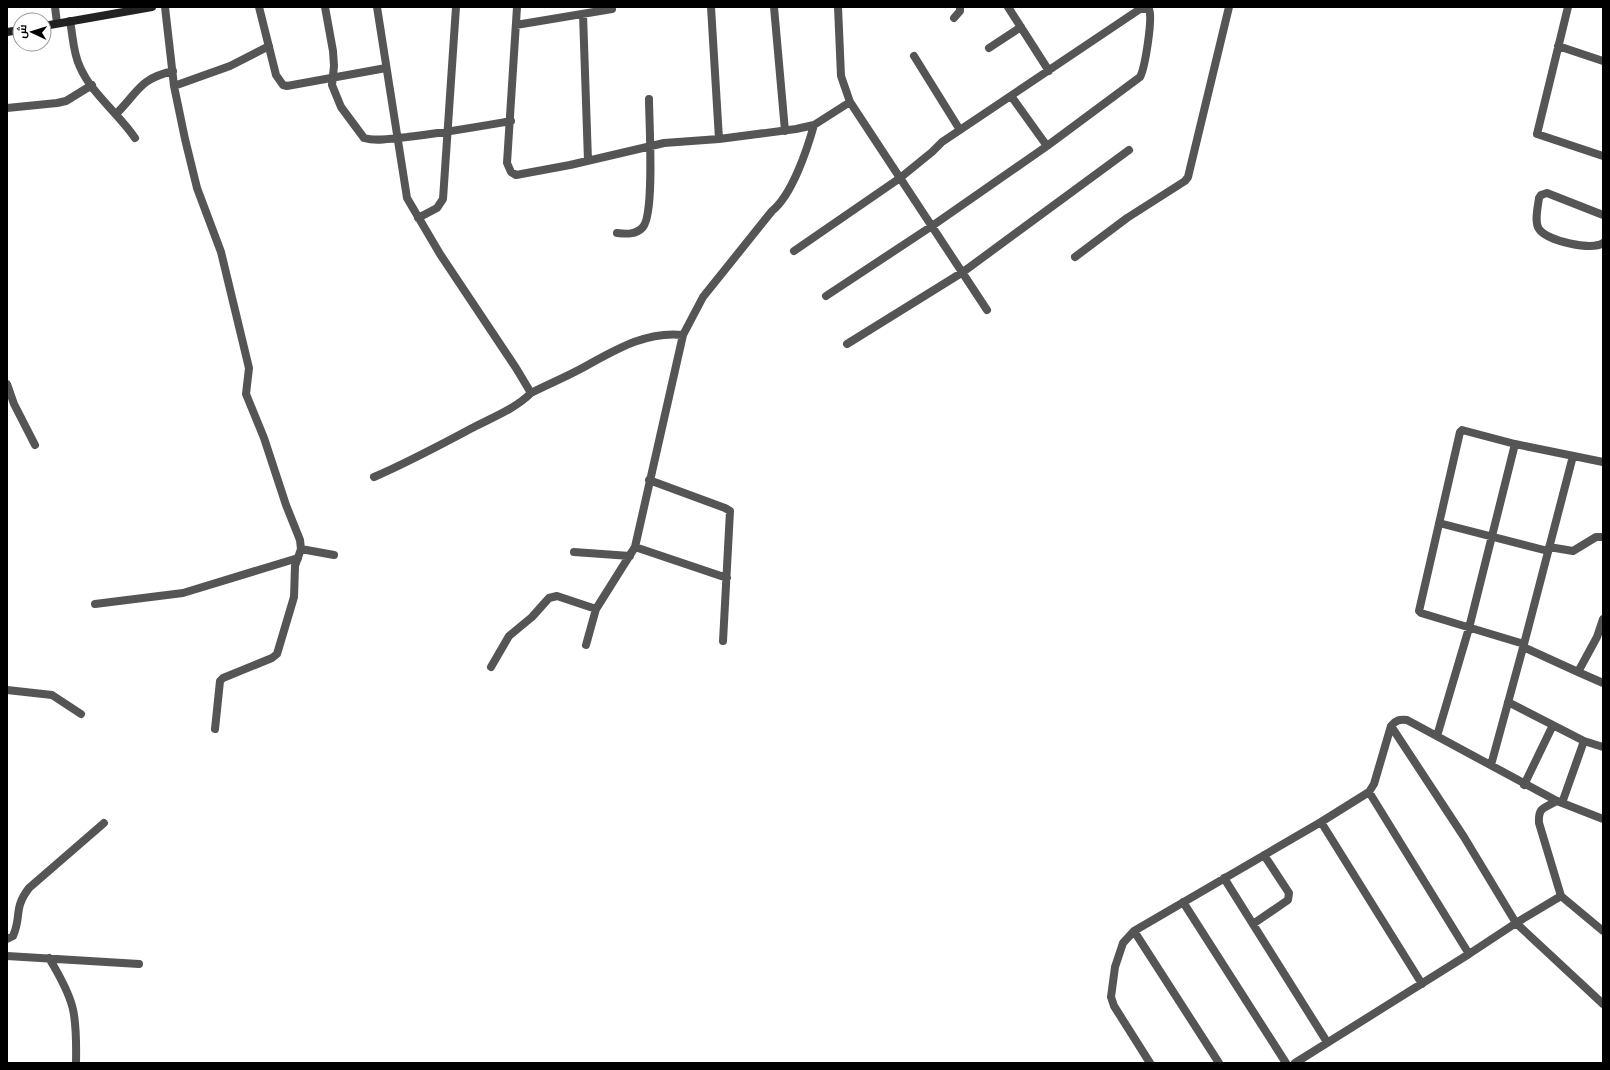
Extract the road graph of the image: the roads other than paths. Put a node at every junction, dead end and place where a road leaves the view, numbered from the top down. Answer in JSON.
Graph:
{"nodes":[{"id":1,"x":55,"y":7,"type":"edge"},
{"id":2,"x":152,"y":7,"type":"edge"},
{"id":3,"x":164,"y":7,"type":"edge"},
{"id":4,"x":259,"y":7,"type":"edge"},
{"id":5,"x":325,"y":7,"type":"edge"},
{"id":6,"x":377,"y":7,"type":"edge"},
{"id":7,"x":456,"y":7,"type":"edge"},
{"id":8,"x":517,"y":7,"type":"edge"},
{"id":9,"x":711,"y":7,"type":"edge"},
{"id":10,"x":774,"y":7,"type":"edge"},
{"id":11,"x":838,"y":7,"type":"edge"},
{"id":12,"x":960,"y":7,"type":"edge"},
{"id":13,"x":1008,"y":7,"type":"edge"},
{"id":14,"x":1229,"y":7,"type":"edge"},
{"id":15,"x":1568,"y":7,"type":"edge"},
{"id":16,"x":612,"y":9,"type":"dead end"},
{"id":17,"x":122,"y":10,"type":"edge"},
{"id":18,"x":583,"y":14,"type":"junction"},
{"id":19,"x":954,"y":18,"type":"dead end"},
{"id":20,"x":70,"y":21,"type":"junction"},
{"id":21,"x":57,"y":23,"type":"junction"},
{"id":22,"x":52,"y":24,"type":"edge"},
{"id":23,"x":516,"y":25,"type":"junction"},
{"id":24,"x":1021,"y":26,"type":"junction"},
{"id":25,"x":269,"y":46,"type":"junction"},
{"id":26,"x":1558,"y":46,"type":"junction"},
{"id":27,"x":989,"y":48,"type":"dead end"},
{"id":28,"x":914,"y":56,"type":"dead end"},
{"id":29,"x":1603,"y":61,"type":"edge"},
{"id":30,"x":386,"y":68,"type":"junction"},
{"id":31,"x":173,"y":71,"type":"junction"},
{"id":32,"x":1049,"y":71,"type":"junction"},
{"id":33,"x":333,"y":77,"type":"junction"},
{"id":34,"x":92,"y":85,"type":"junction"},
{"id":35,"x":174,"y":86,"type":"junction"},
{"id":36,"x":1011,"y":96,"type":"junction"},
{"id":37,"x":648,"y":99,"type":"dead end"},
{"id":38,"x":850,"y":102,"type":"junction"},
{"id":39,"x":7,"y":108,"type":"edge"},
{"id":40,"x":116,"y":113,"type":"junction"},
{"id":41,"x":511,"y":121,"type":"junction"},
{"id":42,"x":814,"y":125,"type":"junction"},
{"id":43,"x":960,"y":130,"type":"junction"},
{"id":44,"x":785,"y":131,"type":"junction"},
{"id":45,"x":446,"y":132,"type":"junction"},
{"id":46,"x":135,"y":138,"type":"dead end"},
{"id":47,"x":397,"y":138,"type":"junction"},
{"id":48,"x":719,"y":139,"type":"junction"},
{"id":49,"x":1047,"y":146,"type":"junction"},
{"id":50,"x":650,"y":148,"type":"junction"},
{"id":51,"x":1129,"y":150,"type":"dead end"},
{"id":52,"x":1603,"y":156,"type":"edge"},
{"id":53,"x":588,"y":161,"type":"junction"},
{"id":54,"x":900,"y":178,"type":"junction"},
{"id":55,"x":1603,"y":215,"type":"edge"},
{"id":56,"x":418,"y":218,"type":"junction"},
{"id":57,"x":932,"y":226,"type":"junction"},
{"id":58,"x":617,"y":233,"type":"dead end"},
{"id":59,"x":1603,"y":243,"type":"edge"},
{"id":60,"x":794,"y":251,"type":"dead end"},
{"id":61,"x":1075,"y":257,"type":"dead end"},
{"id":62,"x":963,"y":272,"type":"junction"},
{"id":63,"x":826,"y":296,"type":"dead end"},
{"id":64,"x":987,"y":310,"type":"dead end"},
{"id":65,"x":683,"y":335,"type":"junction"},
{"id":66,"x":847,"y":344,"type":"dead end"},
{"id":67,"x":7,"y":384,"type":"edge"},
{"id":68,"x":531,"y":392,"type":"junction"},
{"id":69,"x":1515,"y":444,"type":"junction"},
{"id":70,"x":35,"y":445,"type":"dead end"},
{"id":71,"x":1573,"y":456,"type":"junction"},
{"id":72,"x":1603,"y":462,"type":"edge"},
{"id":73,"x":374,"y":477,"type":"dead end"},
{"id":74,"x":649,"y":480,"type":"junction"},
{"id":75,"x":1439,"y":523,"type":"junction"},
{"id":76,"x":1492,"y":536,"type":"junction"},
{"id":77,"x":1603,"y":536,"type":"edge"},
{"id":78,"x":635,"y":547,"type":"junction"},
{"id":79,"x":301,"y":549,"type":"junction"},
{"id":80,"x":1548,"y":549,"type":"junction"},
{"id":81,"x":574,"y":552,"type":"dead end"},
{"id":82,"x":334,"y":556,"type":"dead end"},
{"id":83,"x":630,"y":556,"type":"junction"},
{"id":84,"x":298,"y":558,"type":"junction"},
{"id":85,"x":727,"y":578,"type":"junction"},
{"id":86,"x":95,"y":604,"type":"dead end"},
{"id":87,"x":596,"y":609,"type":"junction"},
{"id":88,"x":1603,"y":619,"type":"edge"},
{"id":89,"x":1469,"y":628,"type":"junction"},
{"id":90,"x":723,"y":641,"type":"dead end"},
{"id":91,"x":586,"y":645,"type":"dead end"},
{"id":92,"x":1523,"y":645,"type":"junction"},
{"id":93,"x":491,"y":667,"type":"dead end"},
{"id":94,"x":1578,"y":672,"type":"junction"},
{"id":95,"x":1603,"y":683,"type":"edge"},
{"id":96,"x":7,"y":690,"type":"edge"},
{"id":97,"x":1508,"y":702,"type":"junction"},
{"id":98,"x":81,"y":714,"type":"dead end"},
{"id":99,"x":1553,"y":725,"type":"junction"},
{"id":100,"x":1391,"y":726,"type":"junction"},
{"id":101,"x":215,"y":729,"type":"dead end"},
{"id":102,"x":1437,"y":736,"type":"junction"},
{"id":103,"x":1584,"y":741,"type":"junction"},
{"id":104,"x":1603,"y":747,"type":"edge"},
{"id":105,"x":1491,"y":765,"type":"junction"},
{"id":106,"x":1524,"y":785,"type":"junction"},
{"id":107,"x":1369,"y":792,"type":"junction"},
{"id":108,"x":1559,"y":802,"type":"junction"},
{"id":109,"x":1603,"y":819,"type":"edge"},
{"id":110,"x":1321,"y":822,"type":"junction"},
{"id":111,"x":104,"y":823,"type":"dead end"},
{"id":112,"x":1264,"y":855,"type":"junction"},
{"id":113,"x":1224,"y":878,"type":"junction"},
{"id":114,"x":1561,"y":896,"type":"junction"},
{"id":115,"x":1184,"y":902,"type":"junction"},
{"id":116,"x":1253,"y":924,"type":"junction"},
{"id":117,"x":1516,"y":924,"type":"junction"},
{"id":118,"x":1134,"y":931,"type":"junction"},
{"id":119,"x":1603,"y":931,"type":"edge"},
{"id":120,"x":7,"y":939,"type":"edge"},
{"id":121,"x":1469,"y":954,"type":"junction"},
{"id":122,"x":7,"y":956,"type":"edge"},
{"id":123,"x":48,"y":958,"type":"junction"},
{"id":124,"x":139,"y":964,"type":"dead end"},
{"id":125,"x":1422,"y":984,"type":"junction"},
{"id":126,"x":1603,"y":1004,"type":"edge"},
{"id":127,"x":1327,"y":1042,"type":"junction"},
{"id":128,"x":1305,"y":1060,"type":"edge"},
{"id":129,"x":76,"y":1063,"type":"edge"},
{"id":130,"x":1150,"y":1063,"type":"edge"},
{"id":131,"x":1219,"y":1063,"type":"edge"},
{"id":132,"x":1286,"y":1063,"type":"edge"},
{"id":133,"x":1294,"y":1063,"type":"edge"}],
"edges":[{"from":1,"to":21,"type":"street"},
{"from":2,"to":17,"type":"street"},
{"from":3,"to":31,"type":"street"},
{"from":4,"to":25,"type":"street"},
{"from":5,"to":33,"type":"street"},
{"from":6,"to":30,"type":"street"},
{"from":7,"to":45,"type":"street"},
{"from":8,"to":23,"type":"street"},
{"from":9,"to":48,"type":"street"},
{"from":10,"to":44,"type":"street"},
{"from":11,"to":38,"type":"street"},
{"from":12,"to":19,"type":"street"},
{"from":13,"to":24,"type":"street"},
{"from":14,"to":61,"type":"street"},
{"from":15,"to":26,"type":"street"},
{"from":16,"to":18,"type":"street"},
{"from":17,"to":20,"type":"street"},
{"from":18,"to":23,"type":"street"},
{"from":18,"to":53,"type":"street"},
{"from":20,"to":21,"type":"street"},
{"from":20,"to":34,"type":"street"},
{"from":21,"to":22,"type":"street"},
{"from":23,"to":41,"type":"street"},
{"from":24,"to":27,"type":"street"},
{"from":24,"to":32,"type":"street"},
{"from":25,"to":33,"type":"street"},
{"from":25,"to":35,"type":"street"},
{"from":26,"to":29,"type":"street"},
{"from":26,"to":52,"type":"street"},
{"from":28,"to":43,"type":"street"},
{"from":30,"to":33,"type":"street"},
{"from":30,"to":47,"type":"street"},
{"from":31,"to":35,"type":"street"},
{"from":31,"to":40,"type":"street"},
{"from":32,"to":36,"type":"street"},
{"from":32,"to":49,"type":"street"},
{"from":33,"to":47,"type":"street"},
{"from":34,"to":39,"type":"street"},
{"from":34,"to":40,"type":"street"},
{"from":35,"to":79,"type":"street"},
{"from":36,"to":43,"type":"street"},
{"from":36,"to":49,"type":"street"},
{"from":37,"to":50,"type":"street"},
{"from":38,"to":42,"type":"street"},
{"from":38,"to":54,"type":"street"},
{"from":40,"to":46,"type":"street"},
{"from":41,"to":45,"type":"street"},
{"from":41,"to":53,"type":"street"},
{"from":42,"to":44,"type":"street"},
{"from":42,"to":65,"type":"street"},
{"from":43,"to":54,"type":"street"},
{"from":44,"to":48,"type":"street"},
{"from":45,"to":47,"type":"street"},
{"from":45,"to":56,"type":"street"},
{"from":47,"to":56,"type":"street"},
{"from":48,"to":50,"type":"street"},
{"from":49,"to":57,"type":"street"},
{"from":50,"to":53,"type":"street"},
{"from":50,"to":58,"type":"street"},
{"from":51,"to":62,"type":"street"},
{"from":54,"to":57,"type":"street"},
{"from":54,"to":60,"type":"street"},
{"from":55,"to":59,"type":"street"},
{"from":56,"to":68,"type":"street"},
{"from":57,"to":62,"type":"street"},
{"from":57,"to":63,"type":"street"},
{"from":62,"to":64,"type":"street"},
{"from":62,"to":66,"type":"street"},
{"from":65,"to":68,"type":"street"},
{"from":65,"to":74,"type":"street"},
{"from":67,"to":70,"type":"street"},
{"from":68,"to":73,"type":"street"},
{"from":69,"to":71,"type":"street"},
{"from":69,"to":75,"type":"street"},
{"from":69,"to":76,"type":"street"},
{"from":71,"to":72,"type":"street"},
{"from":71,"to":80,"type":"street"},
{"from":74,"to":78,"type":"street"},
{"from":74,"to":85,"type":"street"},
{"from":75,"to":76,"type":"street"},
{"from":75,"to":89,"type":"street"},
{"from":76,"to":80,"type":"street"},
{"from":76,"to":89,"type":"street"},
{"from":77,"to":80,"type":"street"},
{"from":78,"to":83,"type":"street"},
{"from":78,"to":85,"type":"street"},
{"from":79,"to":82,"type":"street"},
{"from":79,"to":84,"type":"street"},
{"from":80,"to":92,"type":"street"},
{"from":81,"to":83,"type":"street"},
{"from":83,"to":87,"type":"street"},
{"from":84,"to":86,"type":"street"},
{"from":84,"to":101,"type":"street"},
{"from":85,"to":90,"type":"street"},
{"from":87,"to":91,"type":"street"},
{"from":87,"to":93,"type":"street"},
{"from":88,"to":94,"type":"street"},
{"from":89,"to":92,"type":"street"},
{"from":89,"to":102,"type":"street"},
{"from":92,"to":94,"type":"street"},
{"from":92,"to":97,"type":"street"},
{"from":94,"to":95,"type":"street"},
{"from":96,"to":98,"type":"street"},
{"from":97,"to":99,"type":"street"},
{"from":97,"to":105,"type":"street"},
{"from":99,"to":103,"type":"street"},
{"from":99,"to":106,"type":"street"},
{"from":100,"to":102,"type":"street"},
{"from":100,"to":107,"type":"street"},
{"from":100,"to":117,"type":"street"},
{"from":102,"to":105,"type":"street"},
{"from":103,"to":104,"type":"street"},
{"from":103,"to":108,"type":"street"},
{"from":105,"to":106,"type":"street"},
{"from":106,"to":108,"type":"street"},
{"from":107,"to":110,"type":"street"},
{"from":107,"to":121,"type":"street"},
{"from":108,"to":109,"type":"street"},
{"from":108,"to":114,"type":"street"},
{"from":110,"to":112,"type":"street"},
{"from":110,"to":125,"type":"street"},
{"from":111,"to":120,"type":"street"},
{"from":112,"to":113,"type":"street"},
{"from":112,"to":116,"type":"street"},
{"from":113,"to":115,"type":"street"},
{"from":113,"to":116,"type":"street"},
{"from":114,"to":117,"type":"street"},
{"from":114,"to":119,"type":"street"},
{"from":115,"to":118,"type":"street"},
{"from":115,"to":132,"type":"street"},
{"from":116,"to":127,"type":"street"},
{"from":117,"to":121,"type":"street"},
{"from":117,"to":126,"type":"street"},
{"from":118,"to":130,"type":"street"},
{"from":118,"to":131,"type":"street"},
{"from":121,"to":125,"type":"street"},
{"from":122,"to":123,"type":"street"},
{"from":123,"to":124,"type":"street"},
{"from":123,"to":129,"type":"street"},
{"from":125,"to":127,"type":"street"},
{"from":127,"to":128,"type":"street"},
{"from":128,"to":133,"type":"street"}]}
